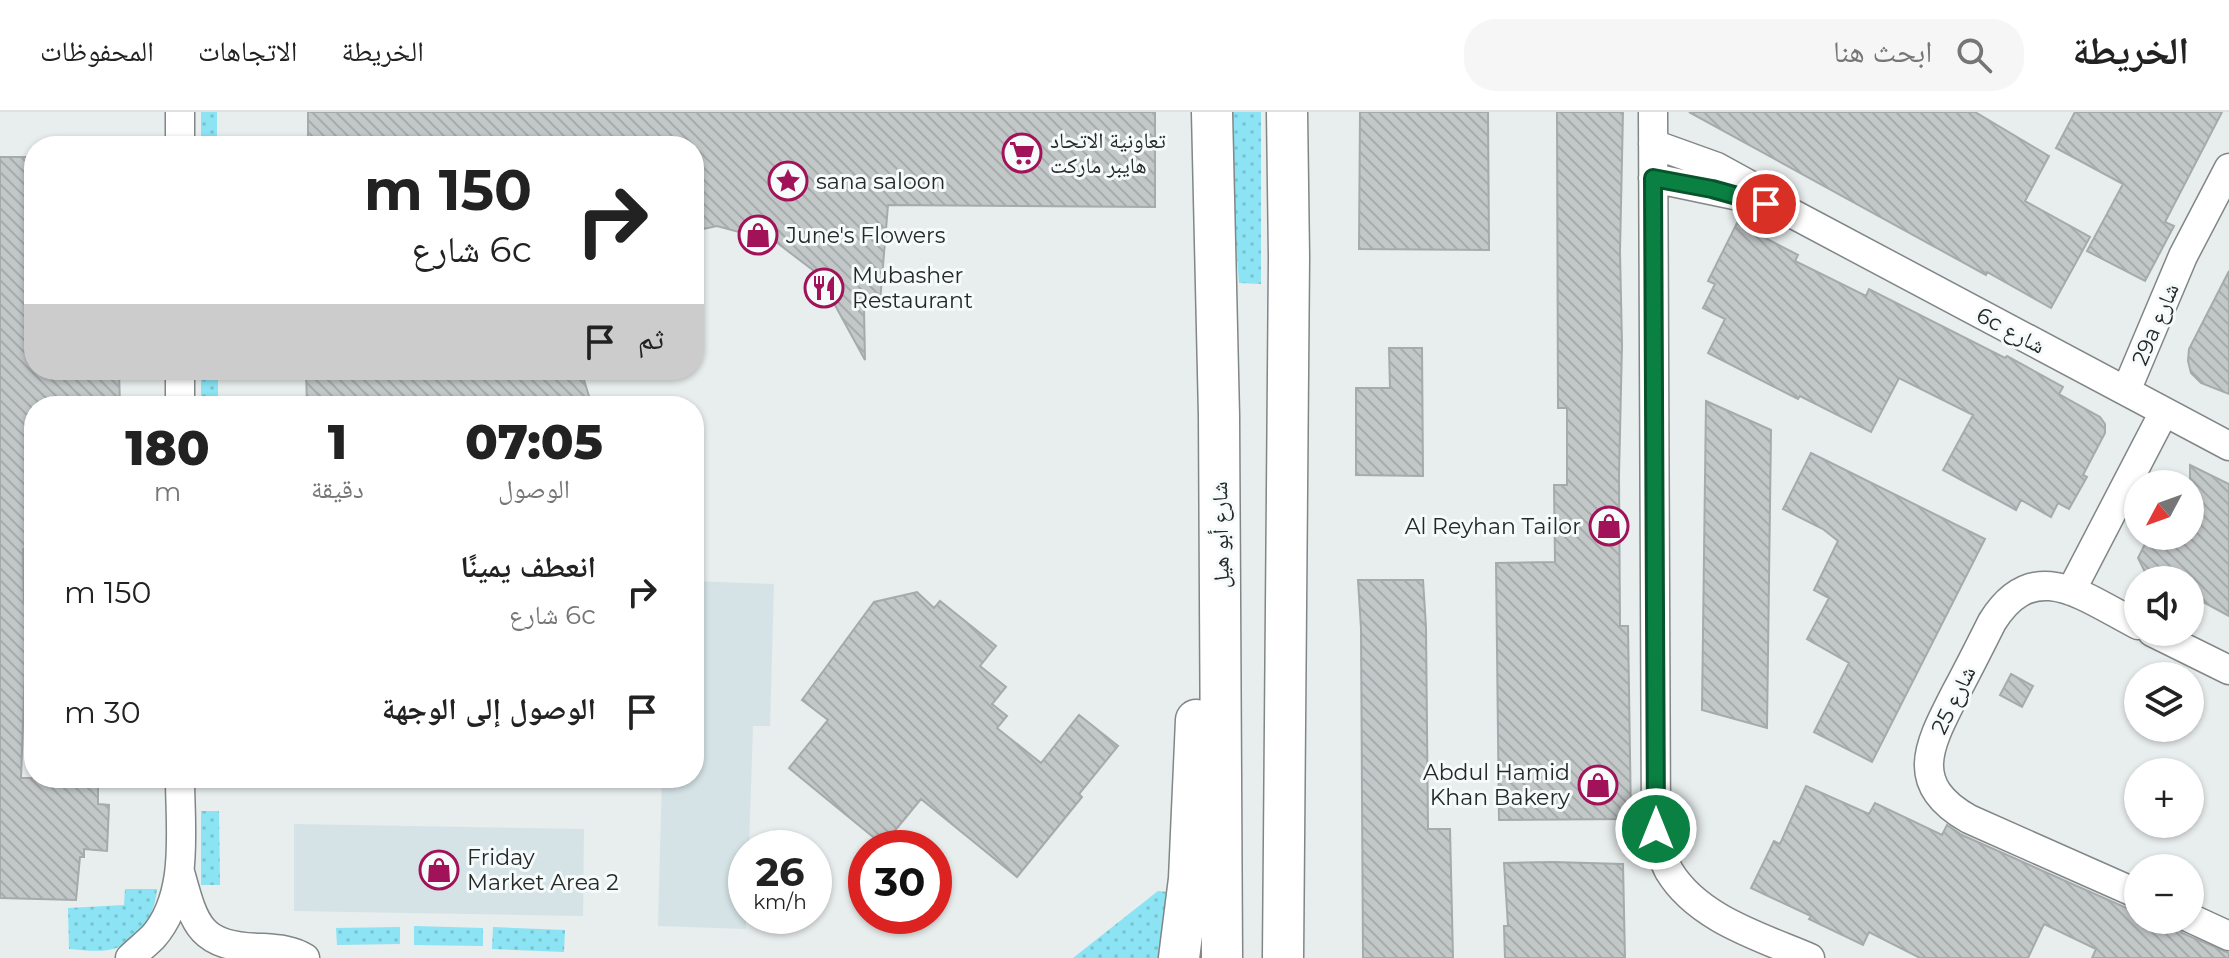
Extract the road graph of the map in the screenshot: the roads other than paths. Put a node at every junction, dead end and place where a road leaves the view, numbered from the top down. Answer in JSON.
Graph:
{"nodes":[{"id":1,"x":180,"y":112,"type":"edge"},
{"id":2,"x":1212,"y":112,"type":"edge"},
{"id":3,"x":1287,"y":112,"type":"edge"},
{"id":4,"x":1653,"y":112,"type":"edge"},
{"id":5,"x":180,"y":136,"type":"edge"},
{"id":6,"x":1653,"y":144,"type":"junction"},
{"id":7,"x":2229,"y":168,"type":"edge"},
{"id":8,"x":1653,"y":178,"type":"junction"},
{"id":9,"x":1793,"y":214,"type":"junction"},
{"id":10,"x":2116,"y":386,"type":"junction"},
{"id":11,"x":2164,"y":412,"type":"junction"},
{"id":12,"x":1219,"y":416,"type":"junction"},
{"id":13,"x":2229,"y":446,"type":"edge"},
{"id":14,"x":2071,"y":591,"type":"junction"},
{"id":15,"x":2124,"y":618,"type":"edge"},
{"id":16,"x":1221,"y":624,"type":"junction"},
{"id":17,"x":2180,"y":646,"type":"edge"},
{"id":18,"x":2229,"y":670,"type":"edge"},
{"id":19,"x":180,"y":788,"type":"edge"},
{"id":20,"x":1285,"y":818,"type":"junction"},
{"id":21,"x":180,"y":871,"type":"junction"},
{"id":22,"x":2124,"y":888,"type":"edge"},
{"id":23,"x":2204,"y":924,"type":"edge"},
{"id":24,"x":2229,"y":936,"type":"edge"},
{"id":25,"x":130,"y":958,"type":"edge"},
{"id":26,"x":305,"y":958,"type":"edge"},
{"id":27,"x":1179,"y":958,"type":"edge"},
{"id":28,"x":1222,"y":958,"type":"edge"},
{"id":29,"x":1249,"y":958,"type":"edge"},
{"id":30,"x":1283,"y":958,"type":"edge"},
{"id":31,"x":1304,"y":958,"type":"edge"},
{"id":32,"x":1810,"y":958,"type":"edge"}],
"edges":[{"from":1,"to":5,"type":"street"},
{"from":2,"to":12,"type":"main road","name":"شارع أبو هيل"},
{"from":3,"to":20,"type":"main road"},
{"from":4,"to":6,"type":"street"},
{"from":6,"to":8,"type":"street"},
{"from":6,"to":9,"type":"street","name":"6c شارع"},
{"from":7,"to":10,"type":"street","name":"29a شارع"},
{"from":8,"to":9,"type":"street","name":"6c شارع"},
{"from":8,"to":32,"type":"street"},
{"from":9,"to":10,"type":"street","name":"6c شارع"},
{"from":10,"to":11,"type":"street","name":"6c شارع"},
{"from":11,"to":13,"type":"street","name":"6c شارع"},
{"from":11,"to":14,"type":"street"},
{"from":12,"to":16,"type":"main road","name":"شارع أبو هيل"},
{"from":12,"to":29,"type":"main road"},
{"from":14,"to":15,"type":"street","name":"شارع 25"},
{"from":14,"to":22,"type":"street","name":"شارع 25"},
{"from":16,"to":27,"type":"main road"},
{"from":16,"to":28,"type":"main road","name":"شارع أبو هيل"},
{"from":17,"to":18,"type":"street"},
{"from":19,"to":21,"type":"street"},
{"from":20,"to":30,"type":"main road"},
{"from":20,"to":31,"type":"main road"},
{"from":21,"to":25,"type":"street"},
{"from":21,"to":26,"type":"street"},
{"from":23,"to":24,"type":"street"}]}
